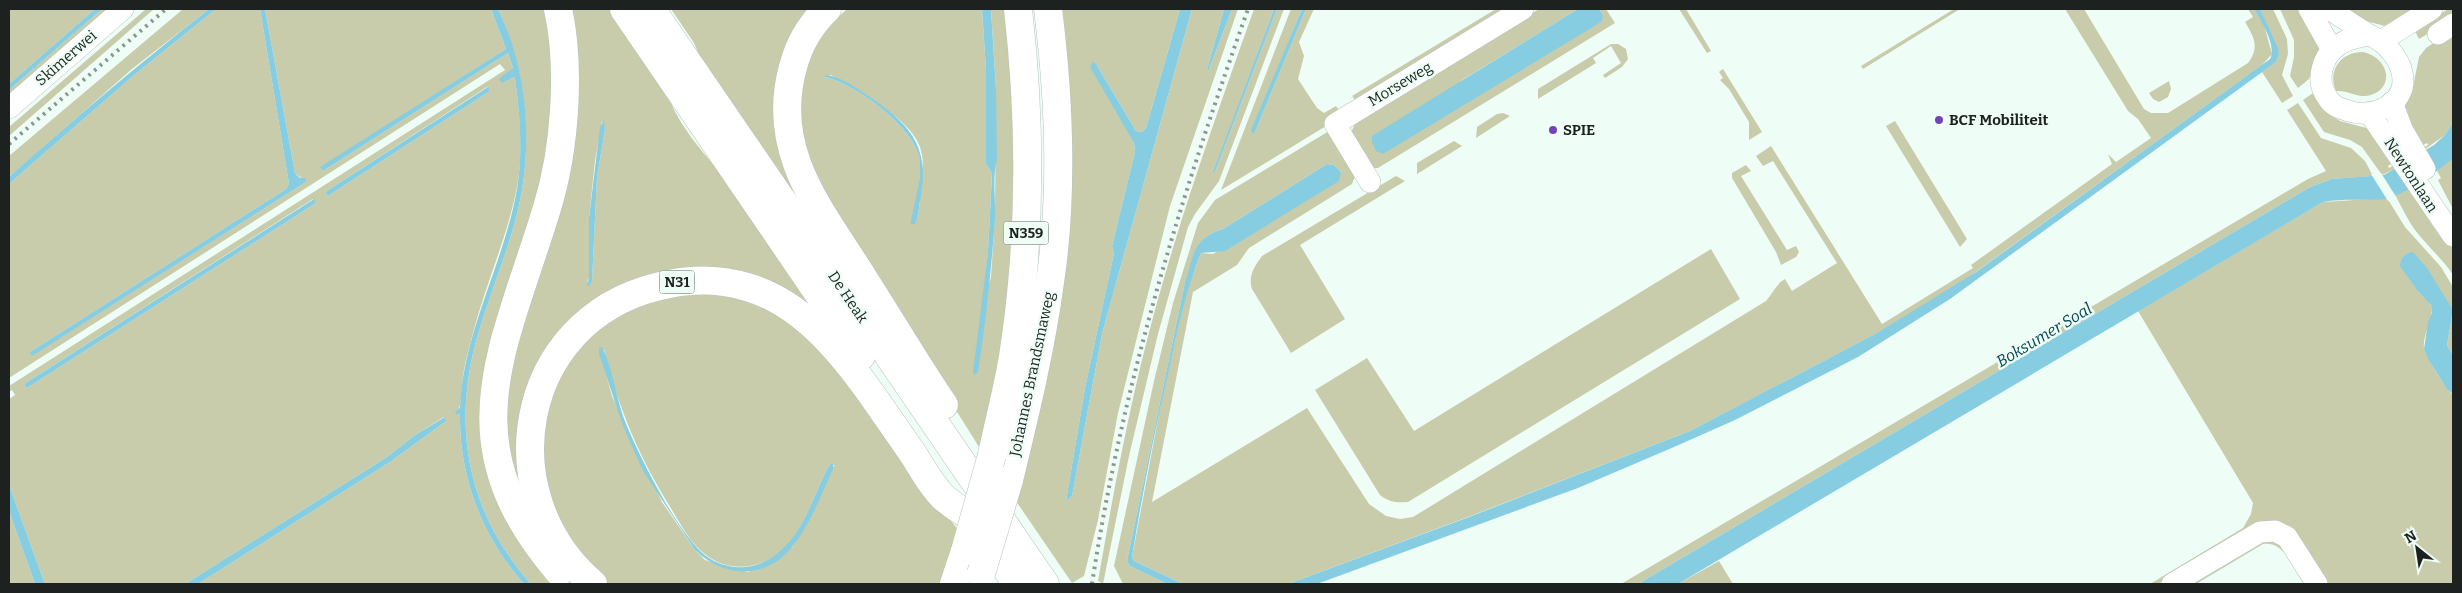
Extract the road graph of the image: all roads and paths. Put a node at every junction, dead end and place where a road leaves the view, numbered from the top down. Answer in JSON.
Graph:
{"nodes":[{"id":1,"x":123,"y":9,"type":"edge"},
{"id":2,"x":558,"y":9,"type":"edge"},
{"id":3,"x":624,"y":9,"type":"edge"},
{"id":4,"x":651,"y":9,"type":"edge"},
{"id":5,"x":827,"y":9,"type":"edge"},
{"id":6,"x":1018,"y":9,"type":"edge"},
{"id":7,"x":1048,"y":9,"type":"edge"},
{"id":8,"x":1523,"y":9,"type":"edge"},
{"id":9,"x":2308,"y":9,"type":"edge"},
{"id":10,"x":2328,"y":9,"type":"edge"},
{"id":11,"x":2432,"y":9,"type":"edge"},
{"id":12,"x":2375,"y":38,"type":"junction"},
{"id":13,"x":2332,"y":50,"type":"junction"},
{"id":14,"x":2392,"y":102,"type":"junction"},
{"id":15,"x":9,"y":108,"type":"edge"},
{"id":16,"x":2370,"y":114,"type":"junction"},
{"id":17,"x":2408,"y":155,"type":"junction"},
{"id":18,"x":1370,"y":182,"type":"dead end"},
{"id":19,"x":2427,"y":187,"type":"junction"},
{"id":20,"x":2453,"y":222,"type":"edge"},
{"id":21,"x":2453,"y":236,"type":"edge"},
{"id":22,"x":972,"y":518,"type":"junction"},
{"id":23,"x":980,"y":579,"type":"edge"},
{"id":24,"x":572,"y":584,"type":"edge"},
{"id":25,"x":593,"y":584,"type":"edge"},
{"id":26,"x":954,"y":584,"type":"edge"},
{"id":27,"x":1017,"y":584,"type":"edge"},
{"id":28,"x":1045,"y":584,"type":"edge"},
{"id":29,"x":1064,"y":584,"type":"edge"},
{"id":30,"x":2172,"y":584,"type":"edge"},
{"id":31,"x":2317,"y":584,"type":"edge"}],
"edges":[{"from":1,"to":15,"type":"street","name":"Skimerwei"},
{"from":2,"to":24,"type":"highway"},
{"from":3,"to":22,"type":"highway","name":"De Heak","number":"N31"},
{"from":4,"to":28,"type":"highway","name":"De Heak"},
{"from":5,"to":29,"type":"highway"},
{"from":6,"to":26,"type":"highway","name":"Johannes Brandsmaweg","number":"N359","bridge":true},
{"from":7,"to":23,"type":"highway","name":"Johannes Brandsmaweg","number":"N359","bridge":true},
{"from":8,"to":18,"type":"street","name":"Morseweg"},
{"from":9,"to":13,"type":"street"},
{"from":10,"to":12,"type":"street"},
{"from":11,"to":12,"type":"street"},
{"from":12,"to":13,"type":"street"},
{"from":12,"to":14,"type":"street"},
{"from":13,"to":16,"type":"street"},
{"from":14,"to":16,"type":"street"},
{"from":14,"to":17,"type":"street","name":"Newtonlaan"},
{"from":16,"to":17,"type":"street","name":"Newtonlaan"},
{"from":17,"to":19,"type":"street","name":"Newtonlaan"},
{"from":19,"to":20,"type":"street","name":"Newtonlaan"},
{"from":19,"to":21,"type":"street","name":"Newtonlaan"},
{"from":22,"to":25,"type":"highway","number":"N31"},
{"from":22,"to":27,"type":"highway","name":"De Heak","number":"N31"},
{"from":30,"to":31,"type":"street"}]}
